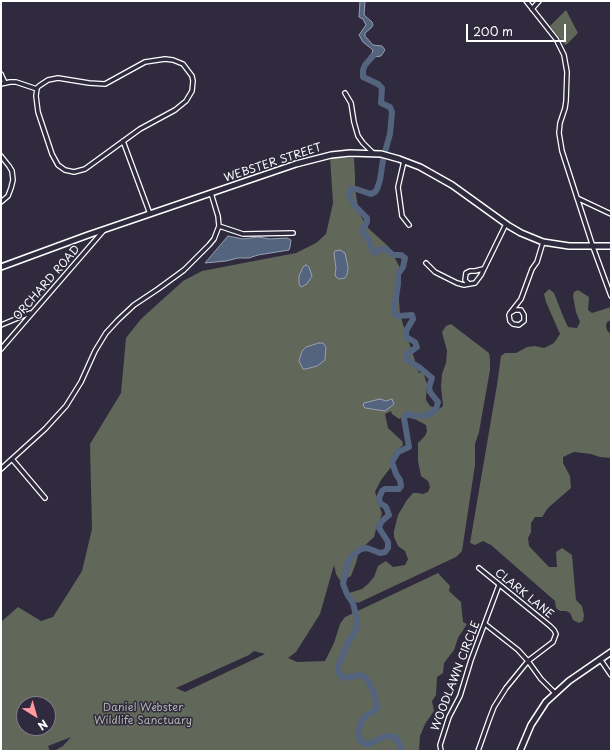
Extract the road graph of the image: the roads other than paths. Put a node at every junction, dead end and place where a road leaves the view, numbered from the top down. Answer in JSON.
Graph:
{"nodes":[{"id":1,"x":526,"y":1,"type":"edge"},
{"id":2,"x":539,"y":1,"type":"edge"},
{"id":3,"x":532,"y":9,"type":"junction"},
{"id":4,"x":1,"y":74,"type":"edge"},
{"id":5,"x":3,"y":83,"type":"edge"},
{"id":6,"x":37,"y":89,"type":"junction"},
{"id":7,"x":345,"y":93,"type":"dead end"},
{"id":8,"x":123,"y":141,"type":"junction"},
{"id":9,"x":374,"y":154,"type":"junction"},
{"id":10,"x":1,"y":156,"type":"edge"},
{"id":11,"x":404,"y":161,"type":"junction"},
{"id":12,"x":211,"y":193,"type":"junction"},
{"id":13,"x":577,"y":198,"type":"junction"},
{"id":14,"x":1,"y":202,"type":"edge"},
{"id":15,"x":150,"y":214,"type":"junction"},
{"id":16,"x":611,"y":214,"type":"edge"},
{"id":17,"x":506,"y":224,"type":"junction"},
{"id":18,"x":409,"y":225,"type":"dead end"},
{"id":19,"x":219,"y":226,"type":"junction"},
{"id":20,"x":105,"y":229,"type":"junction"},
{"id":21,"x":293,"y":233,"type":"dead end"},
{"id":22,"x":543,"y":242,"type":"junction"},
{"id":23,"x":611,"y":246,"type":"edge"},
{"id":24,"x":593,"y":247,"type":"junction"},
{"id":25,"x":426,"y":263,"type":"dead end"},
{"id":26,"x":1,"y":267,"type":"edge"},
{"id":27,"x":484,"y":268,"type":"junction"},
{"id":28,"x":469,"y":284,"type":"junction"},
{"id":29,"x":611,"y":296,"type":"edge"},
{"id":30,"x":33,"y":312,"type":"junction"},
{"id":31,"x":510,"y":313,"type":"junction"},
{"id":32,"x":1,"y":325,"type":"edge"},
{"id":33,"x":1,"y":349,"type":"edge"},
{"id":34,"x":12,"y":459,"type":"junction"},
{"id":35,"x":1,"y":469,"type":"edge"},
{"id":36,"x":45,"y":498,"type":"dead end"},
{"id":37,"x":479,"y":568,"type":"dead end"},
{"id":38,"x":499,"y":585,"type":"junction"},
{"id":39,"x":485,"y":624,"type":"junction"},
{"id":40,"x":611,"y":652,"type":"edge"},
{"id":41,"x":600,"y":660,"type":"junction"},
{"id":42,"x":528,"y":661,"type":"junction"},
{"id":43,"x":611,"y":676,"type":"edge"},
{"id":44,"x":555,"y":693,"type":"junction"},
{"id":45,"x":441,"y":751,"type":"edge"},
{"id":46,"x":478,"y":751,"type":"edge"},
{"id":47,"x":520,"y":751,"type":"edge"}],
"edges":[{"from":1,"to":3,"type":"street"},
{"from":2,"to":3,"type":"street"},
{"from":3,"to":13,"type":"street"},
{"from":4,"to":5,"type":"street"},
{"from":5,"to":6,"type":"street"},
{"from":6,"to":8,"type":"street"},
{"from":6,"to":8,"type":"street"},
{"from":7,"to":9,"type":"street"},
{"from":8,"to":15,"type":"street"},
{"from":9,"to":11,"type":"street","name":"WEBSTER STREET"},
{"from":9,"to":12,"type":"street","name":"WEBSTER STREET"},
{"from":10,"to":14,"type":"street"},
{"from":11,"to":17,"type":"street","name":"WEBSTER STREET"},
{"from":11,"to":18,"type":"street"},
{"from":12,"to":15,"type":"street","name":"WEBSTER STREET"},
{"from":12,"to":19,"type":"street"},
{"from":13,"to":16,"type":"street"},
{"from":13,"to":24,"type":"street"},
{"from":15,"to":20,"type":"street","name":"WEBSTER STREET"},
{"from":17,"to":22,"type":"street","name":"WEBSTER STREET"},
{"from":17,"to":27,"type":"street"},
{"from":19,"to":21,"type":"street"},
{"from":19,"to":34,"type":"street"},
{"from":20,"to":26,"type":"street","name":"WEBSTER STREET"},
{"from":20,"to":30,"type":"street","name":"ORCHARD ROAD"},
{"from":22,"to":24,"type":"street","name":"WEBSTER STREET"},
{"from":22,"to":31,"type":"street"},
{"from":23,"to":24,"type":"street","name":"WEBSTER STREET"},
{"from":24,"to":29,"type":"street"},
{"from":25,"to":28,"type":"street"},
{"from":27,"to":28,"type":"street"},
{"from":27,"to":28,"type":"street"},
{"from":30,"to":32,"type":"street"},
{"from":30,"to":33,"type":"street","name":"ORCHARD ROAD"},
{"from":31,"to":31,"type":"street"},
{"from":34,"to":35,"type":"street"},
{"from":34,"to":36,"type":"street"},
{"from":37,"to":38,"type":"street","name":"CLARK LANE"},
{"from":38,"to":39,"type":"street","name":"WOODLAWN CIRCLE"},
{"from":38,"to":42,"type":"street","name":"CLARK LANE"},
{"from":39,"to":42,"type":"street"},
{"from":39,"to":45,"type":"street","name":"WOODLAWN CIRCLE"},
{"from":40,"to":41,"type":"street"},
{"from":41,"to":43,"type":"street"},
{"from":41,"to":44,"type":"street"},
{"from":42,"to":44,"type":"street"},
{"from":42,"to":46,"type":"street"},
{"from":44,"to":47,"type":"street"}]}
